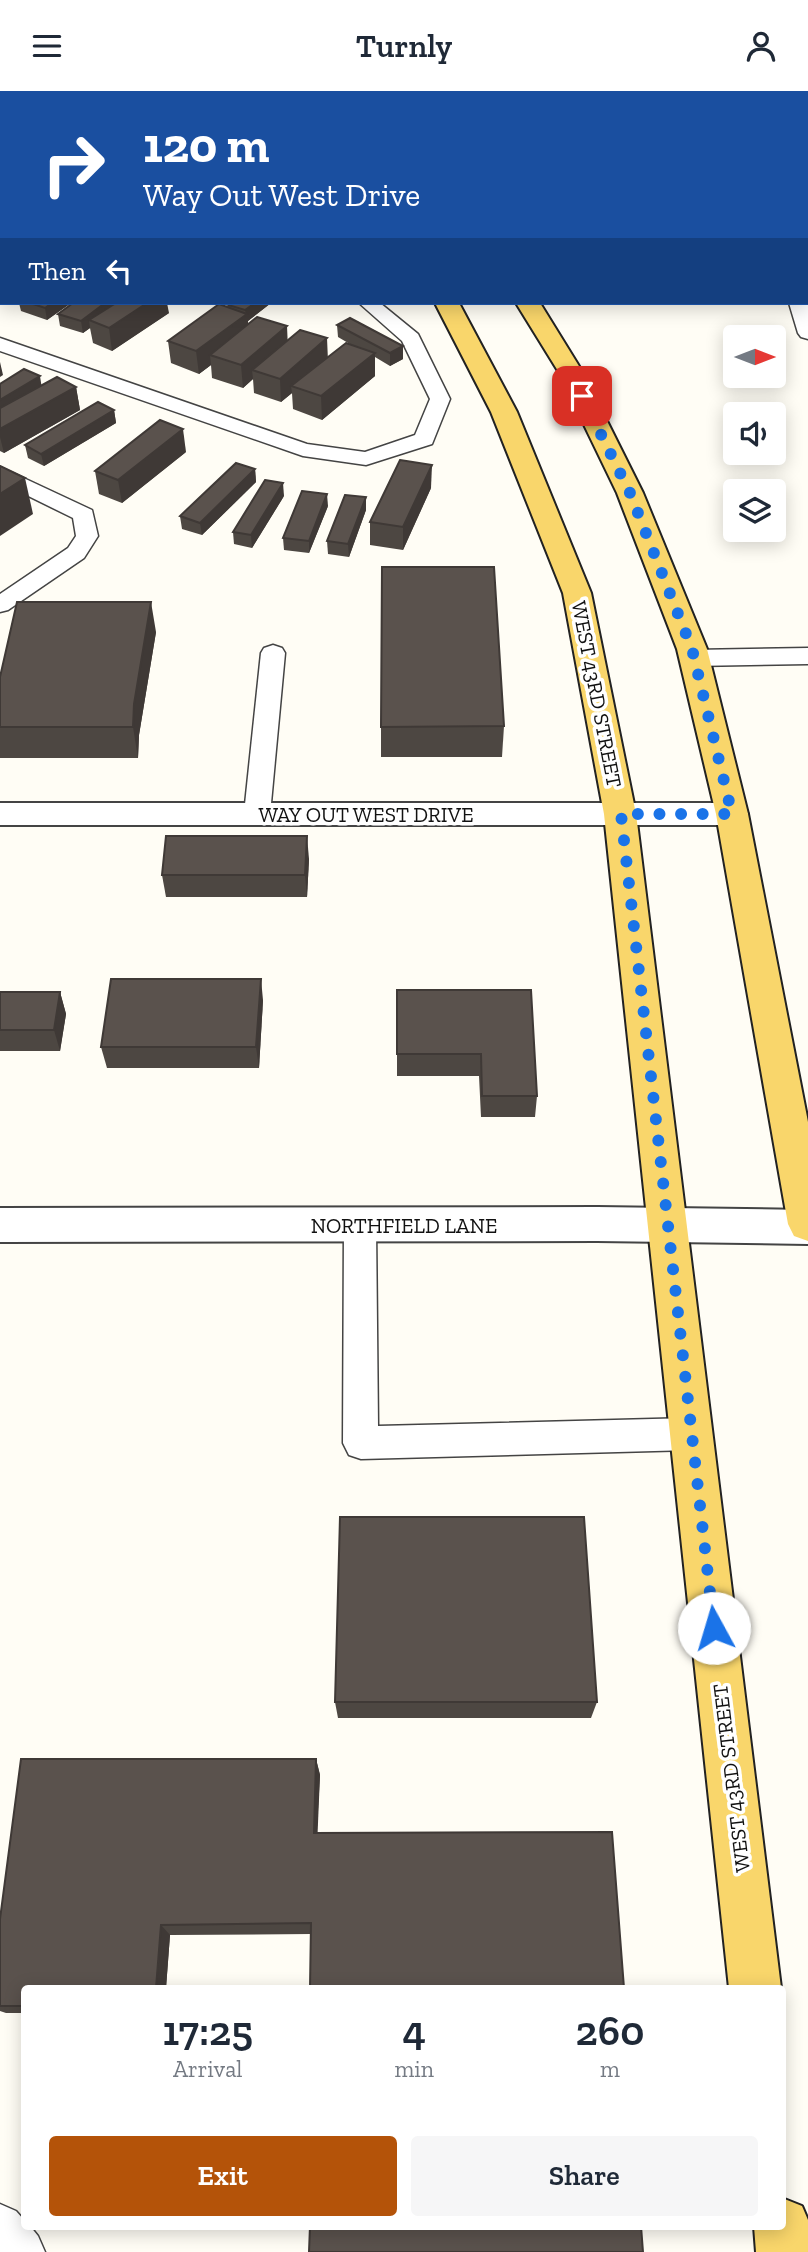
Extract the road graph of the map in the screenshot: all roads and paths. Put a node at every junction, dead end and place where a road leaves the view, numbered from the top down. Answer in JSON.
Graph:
{"nodes":[{"id":1,"x":371,"y":305,"type":"edge"},
{"id":2,"x":448,"y":305,"type":"edge"},
{"id":3,"x":529,"y":305,"type":"edge"},
{"id":4,"x":800,"y":305,"type":"edge"},
{"id":5,"x":808,"y":333,"type":"edge"},
{"id":6,"x":0,"y":344,"type":"edge"},
{"id":7,"x":0,"y":474,"type":"edge"},
{"id":8,"x":0,"y":605,"type":"edge"},
{"id":9,"x":273,"y":653,"type":"dead end"},
{"id":10,"x":808,"y":656,"type":"edge"},
{"id":11,"x":693,"y":658,"type":"junction"},
{"id":12,"x":0,"y":814,"type":"edge"},
{"id":13,"x":257,"y":814,"type":"junction"},
{"id":14,"x":621,"y":814,"type":"junction"},
{"id":15,"x":732,"y":814,"type":"junction"},
{"id":16,"x":0,"y":1225,"type":"edge"},
{"id":17,"x":360,"y":1225,"type":"junction"},
{"id":18,"x":667,"y":1225,"type":"junction"},
{"id":19,"x":808,"y":1225,"type":"edge"},
{"id":20,"x":691,"y":1434,"type":"junction"},
{"id":21,"x":755,"y":1985,"type":"edge"},
{"id":22,"x":0,"y":2227,"type":"edge"},
{"id":23,"x":782,"y":2230,"type":"edge"},
{"id":24,"x":22,"y":2252,"type":"edge"},
{"id":25,"x":785,"y":2252,"type":"edge"}],
"edges":[{"from":1,"to":6,"type":"lane"},
{"from":2,"to":14,"type":"main road","name":"WEST 43RD STREET"},
{"from":3,"to":11,"type":"main road"},
{"from":4,"to":5,"type":"lane"},
{"from":7,"to":8,"type":"lane"},
{"from":9,"to":13,"type":"lane"},
{"from":10,"to":11,"type":"lane"},
{"from":11,"to":15,"type":"main road"},
{"from":12,"to":13,"type":"street","name":"WAY OUT WEST DRIVE"},
{"from":13,"to":14,"type":"street","name":"WAY OUT WEST DRIVE"},
{"from":14,"to":15,"type":"street","name":"WAY OUT WEST DRIVE"},
{"from":14,"to":18,"type":"main road","name":"WEST 43RD STREET"},
{"from":15,"to":19,"type":"main road"},
{"from":16,"to":17,"type":"street","name":"NORTHFIELD LANE"},
{"from":17,"to":18,"type":"street","name":"NORTHFIELD LANE"},
{"from":17,"to":20,"type":"lane"},
{"from":18,"to":19,"type":"street","name":"NORTHFIELD LANE"},
{"from":18,"to":20,"type":"main road","name":"WEST 43RD STREET"},
{"from":20,"to":21,"type":"main road","name":"WEST 43RD STREET"},
{"from":22,"to":24,"type":"lane"},
{"from":23,"to":25,"type":"main road"}]}
